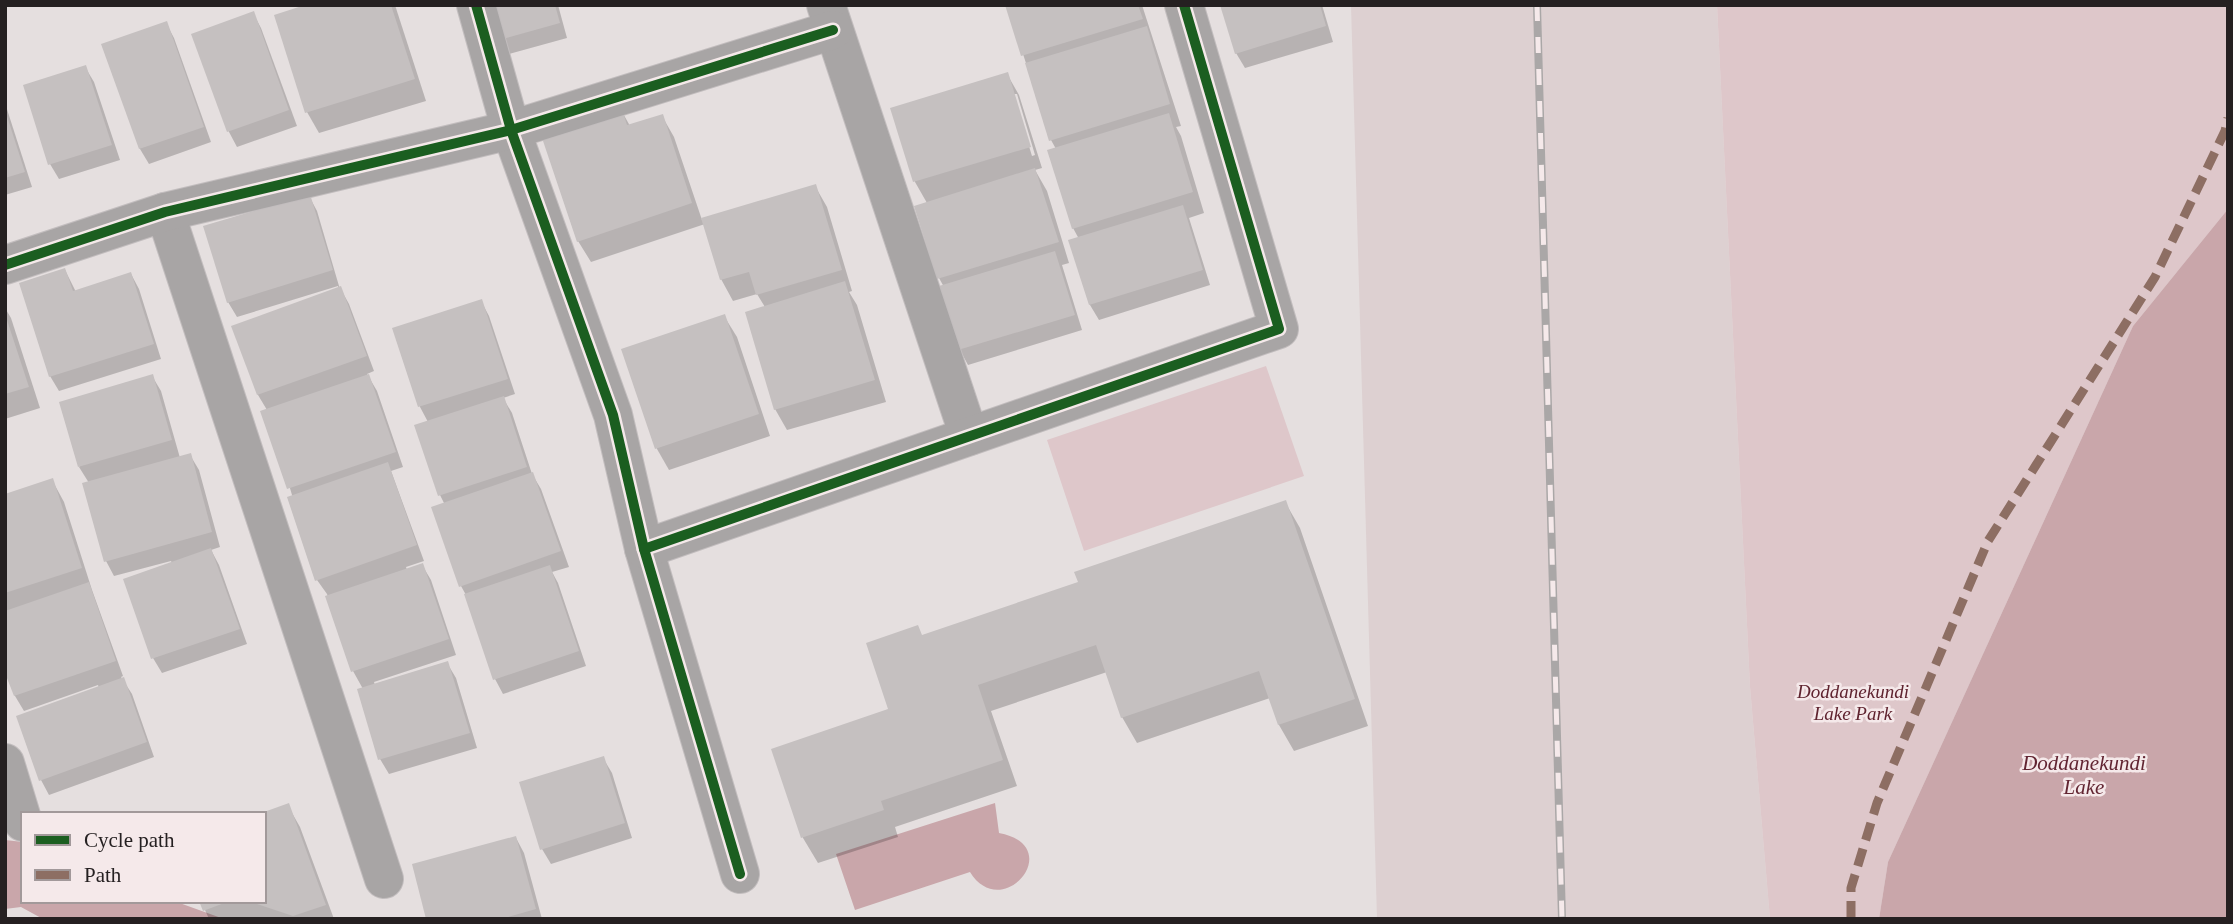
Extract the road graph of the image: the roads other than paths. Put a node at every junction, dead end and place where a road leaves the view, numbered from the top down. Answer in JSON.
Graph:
{"nodes":[{"id":1,"x":477,"y":5,"type":"edge"},
{"id":2,"x":1184,"y":5,"type":"edge"},
{"id":3,"x":830,"y":18,"type":"edge"},
{"id":4,"x":512,"y":130,"type":"junction"},
{"id":5,"x":165,"y":212,"type":"junction"},
{"id":6,"x":5,"y":265,"type":"edge"},
{"id":7,"x":969,"y":436,"type":"junction"},
{"id":8,"x":644,"y":549,"type":"junction"},
{"id":9,"x":5,"y":763,"type":"edge"},
{"id":10,"x":21,"y":815,"type":"edge"},
{"id":11,"x":740,"y":874,"type":"dead end"},
{"id":12,"x":384,"y":878,"type":"dead end"}],
"edges":[{"from":1,"to":4,"type":"street"},
{"from":2,"to":7,"type":"street"},
{"from":3,"to":4,"type":"street"},
{"from":3,"to":7,"type":"street"},
{"from":4,"to":5,"type":"street"},
{"from":4,"to":8,"type":"street"},
{"from":5,"to":6,"type":"street"},
{"from":5,"to":12,"type":"street"},
{"from":7,"to":8,"type":"street"},
{"from":8,"to":11,"type":"street"},
{"from":9,"to":10,"type":"street"}]}
